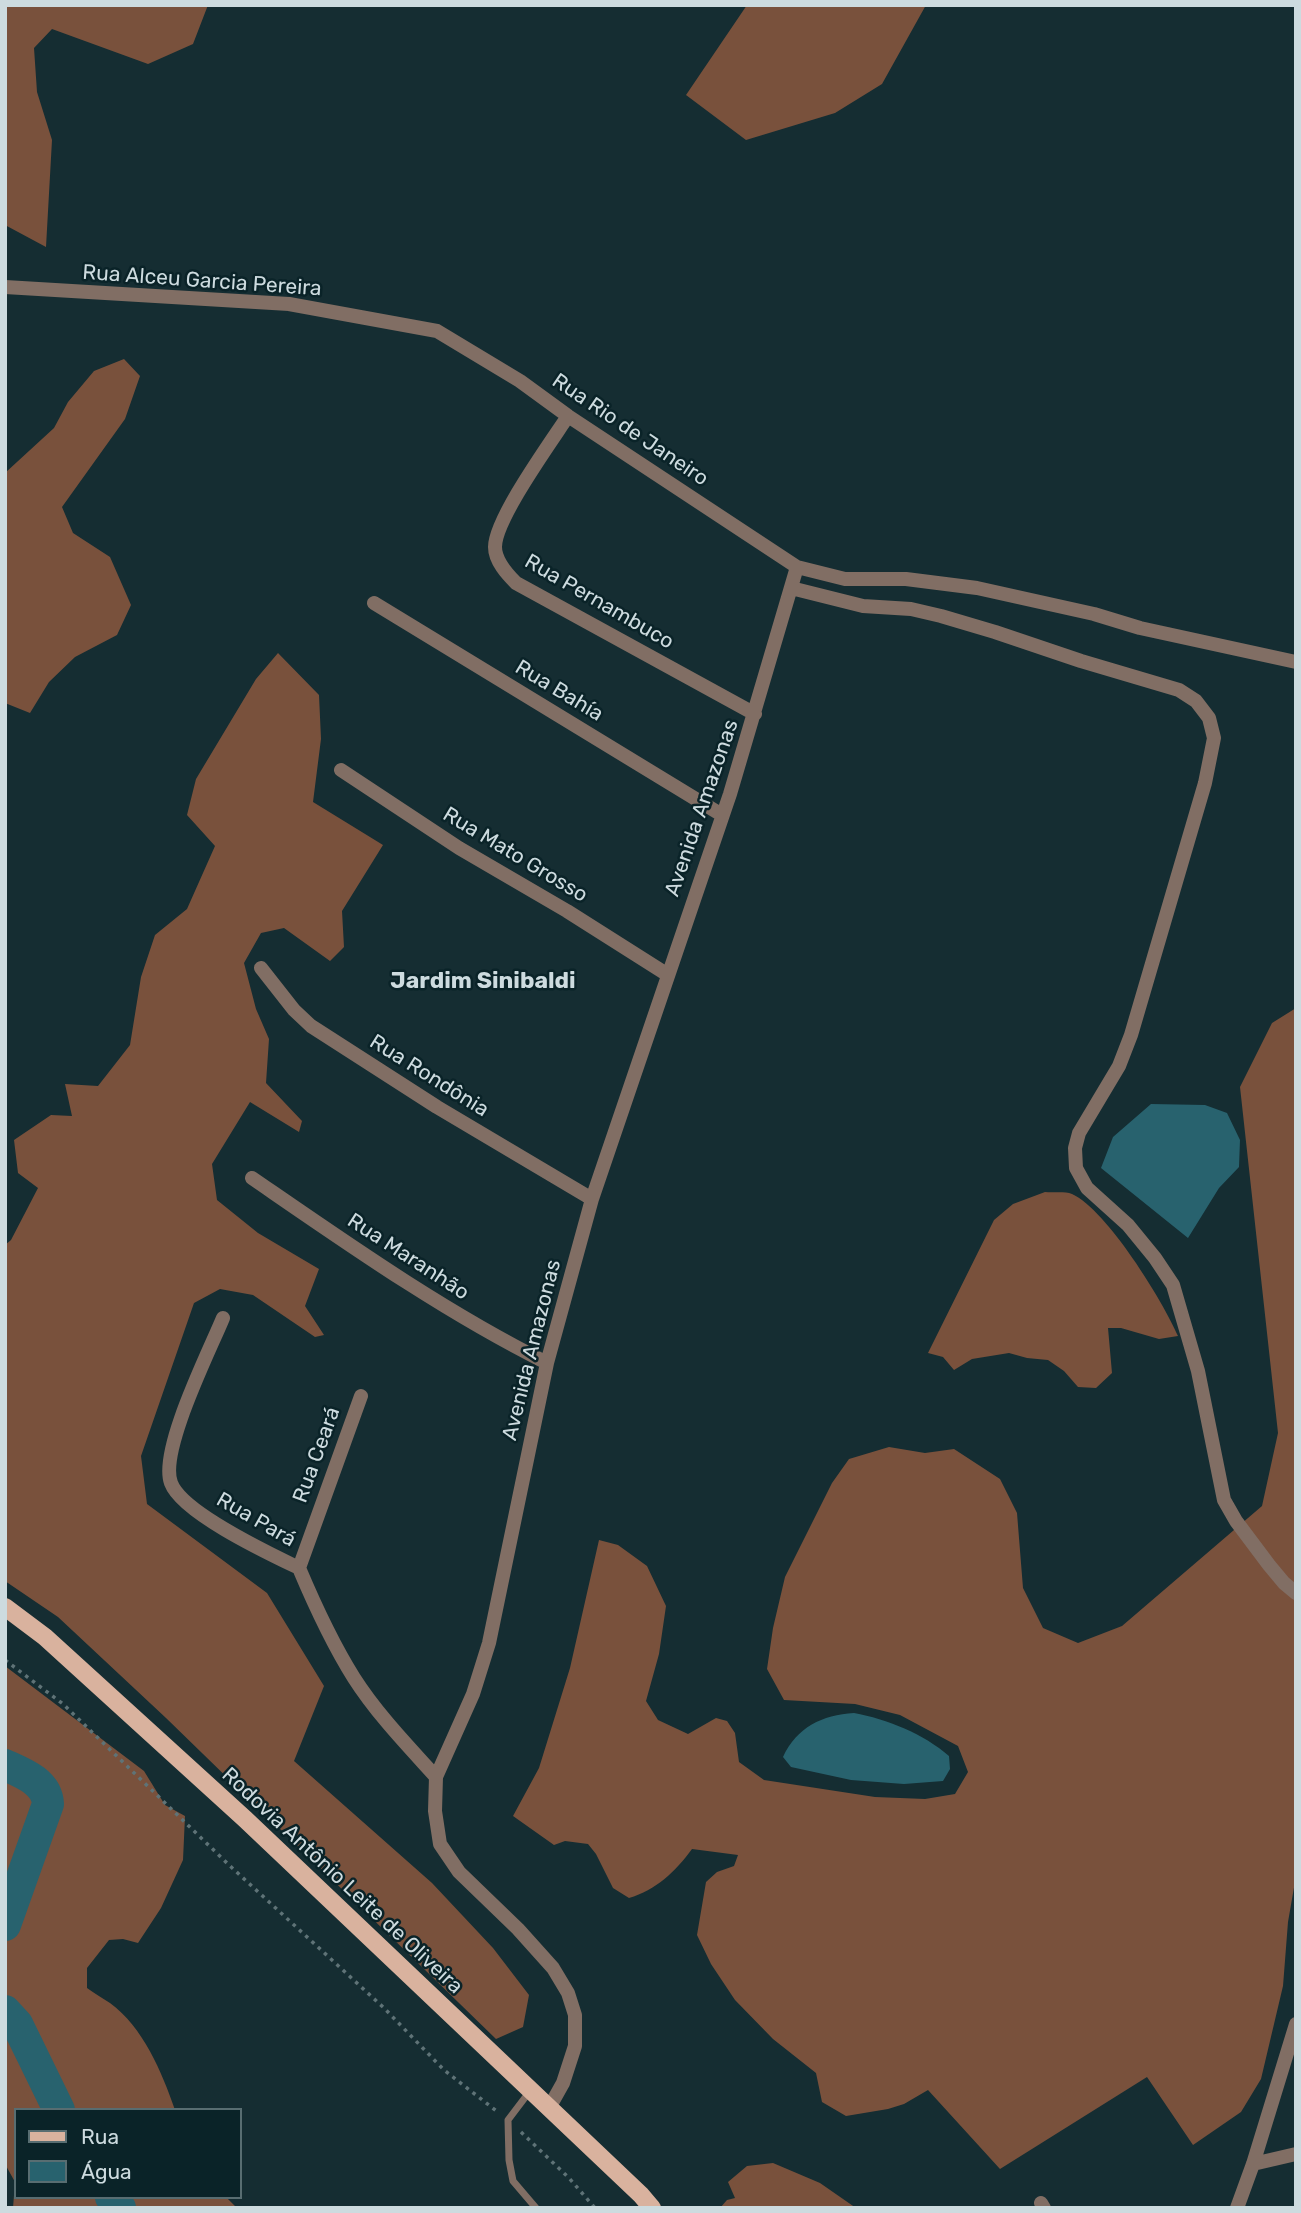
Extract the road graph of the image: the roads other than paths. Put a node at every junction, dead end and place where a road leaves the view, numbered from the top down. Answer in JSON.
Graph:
{"nodes":[{"id":1,"x":5,"y":287,"type":"edge"},
{"id":2,"x":437,"y":331,"type":"joint"},
{"id":3,"x":568,"y":415,"type":"junction"},
{"id":4,"x":797,"y":567,"type":"junction"},
{"id":5,"x":791,"y":588,"type":"junction"},
{"id":6,"x":374,"y":603,"type":"dead end"},
{"id":7,"x":1296,"y":662,"type":"edge"},
{"id":8,"x":755,"y":714,"type":"junction"},
{"id":9,"x":341,"y":770,"type":"dead end"},
{"id":10,"x":722,"y":815,"type":"junction"},
{"id":11,"x":261,"y":968,"type":"dead end"},
{"id":12,"x":668,"y":975,"type":"junction"},
{"id":13,"x":252,"y":1178,"type":"dead end"},
{"id":14,"x":592,"y":1199,"type":"junction"},
{"id":15,"x":223,"y":1318,"type":"dead end"},
{"id":16,"x":547,"y":1363,"type":"junction"},
{"id":17,"x":361,"y":1396,"type":"dead end"},
{"id":18,"x":299,"y":1568,"type":"junction"},
{"id":19,"x":1296,"y":1593,"type":"edge"},
{"id":20,"x":5,"y":1608,"type":"edge"},
{"id":21,"x":436,"y":1777,"type":"junction"},
{"id":22,"x":1296,"y":2024,"type":"edge"},
{"id":23,"x":530,"y":2091,"type":"junction"},
{"id":24,"x":549,"y":2108,"type":"junction"},
{"id":25,"x":1296,"y":2154,"type":"edge"},
{"id":26,"x":1253,"y":2164,"type":"junction"},
{"id":27,"x":646,"y":2201,"type":"edge"},
{"id":28,"x":536,"y":2208,"type":"edge"},
{"id":29,"x":663,"y":2208,"type":"edge"},
{"id":30,"x":1237,"y":2208,"type":"edge"}],
"edges":[{"from":1,"to":2,"type":"street","name":"Rua Alceu Garcia Pereira"},
{"from":2,"to":3,"type":"street","name":"Rua Rio de Janeiro"},
{"from":3,"to":4,"type":"street","name":"Rua Rio de Janeiro"},
{"from":3,"to":8,"type":"street","name":"Rua Pernambuco"},
{"from":4,"to":5,"type":"street","name":"Avenida Amazonas"},
{"from":4,"to":7,"type":"street","name":"Rua Rio de Janeiro"},
{"from":5,"to":8,"type":"street","name":"Avenida Amazonas"},
{"from":5,"to":19,"type":"street"},
{"from":6,"to":10,"type":"street","name":"Rua Bahía"},
{"from":8,"to":10,"type":"street","name":"Avenida Amazonas"},
{"from":9,"to":12,"type":"street","name":"Rua Mato Grosso"},
{"from":10,"to":12,"type":"street","name":"Avenida Amazonas"},
{"from":11,"to":14,"type":"street","name":"Rua Rondônia"},
{"from":12,"to":14,"type":"street","name":"Avenida Amazonas"},
{"from":13,"to":16,"type":"street","name":"Rua Maranhão"},
{"from":14,"to":16,"type":"street","name":"Avenida Amazonas"},
{"from":15,"to":18,"type":"street","name":"Rua Pará"},
{"from":16,"to":21,"type":"street","name":"Avenida Amazonas"},
{"from":17,"to":18,"type":"street","name":"Rua Ceará"},
{"from":18,"to":21,"type":"street","name":"Rua Pará"},
{"from":20,"to":23,"type":"main road","name":"Rodovia Antônio Leite de Oliveira"},
{"from":21,"to":24,"type":"street","name":"Avenida Amazonas"},
{"from":22,"to":26,"type":"street"},
{"from":23,"to":24,"type":"main road","name":"Rodovia Antônio Leite de Oliveira"},
{"from":23,"to":28,"type":"lane"},
{"from":24,"to":27,"type":"main road","name":"Rodovia Antônio Leite de Oliveira"},
{"from":25,"to":26,"type":"street"},
{"from":26,"to":30,"type":"street"},
{"from":27,"to":29,"type":"main road","name":"Rodovia Antônio Leite de Oliveira"}]}
